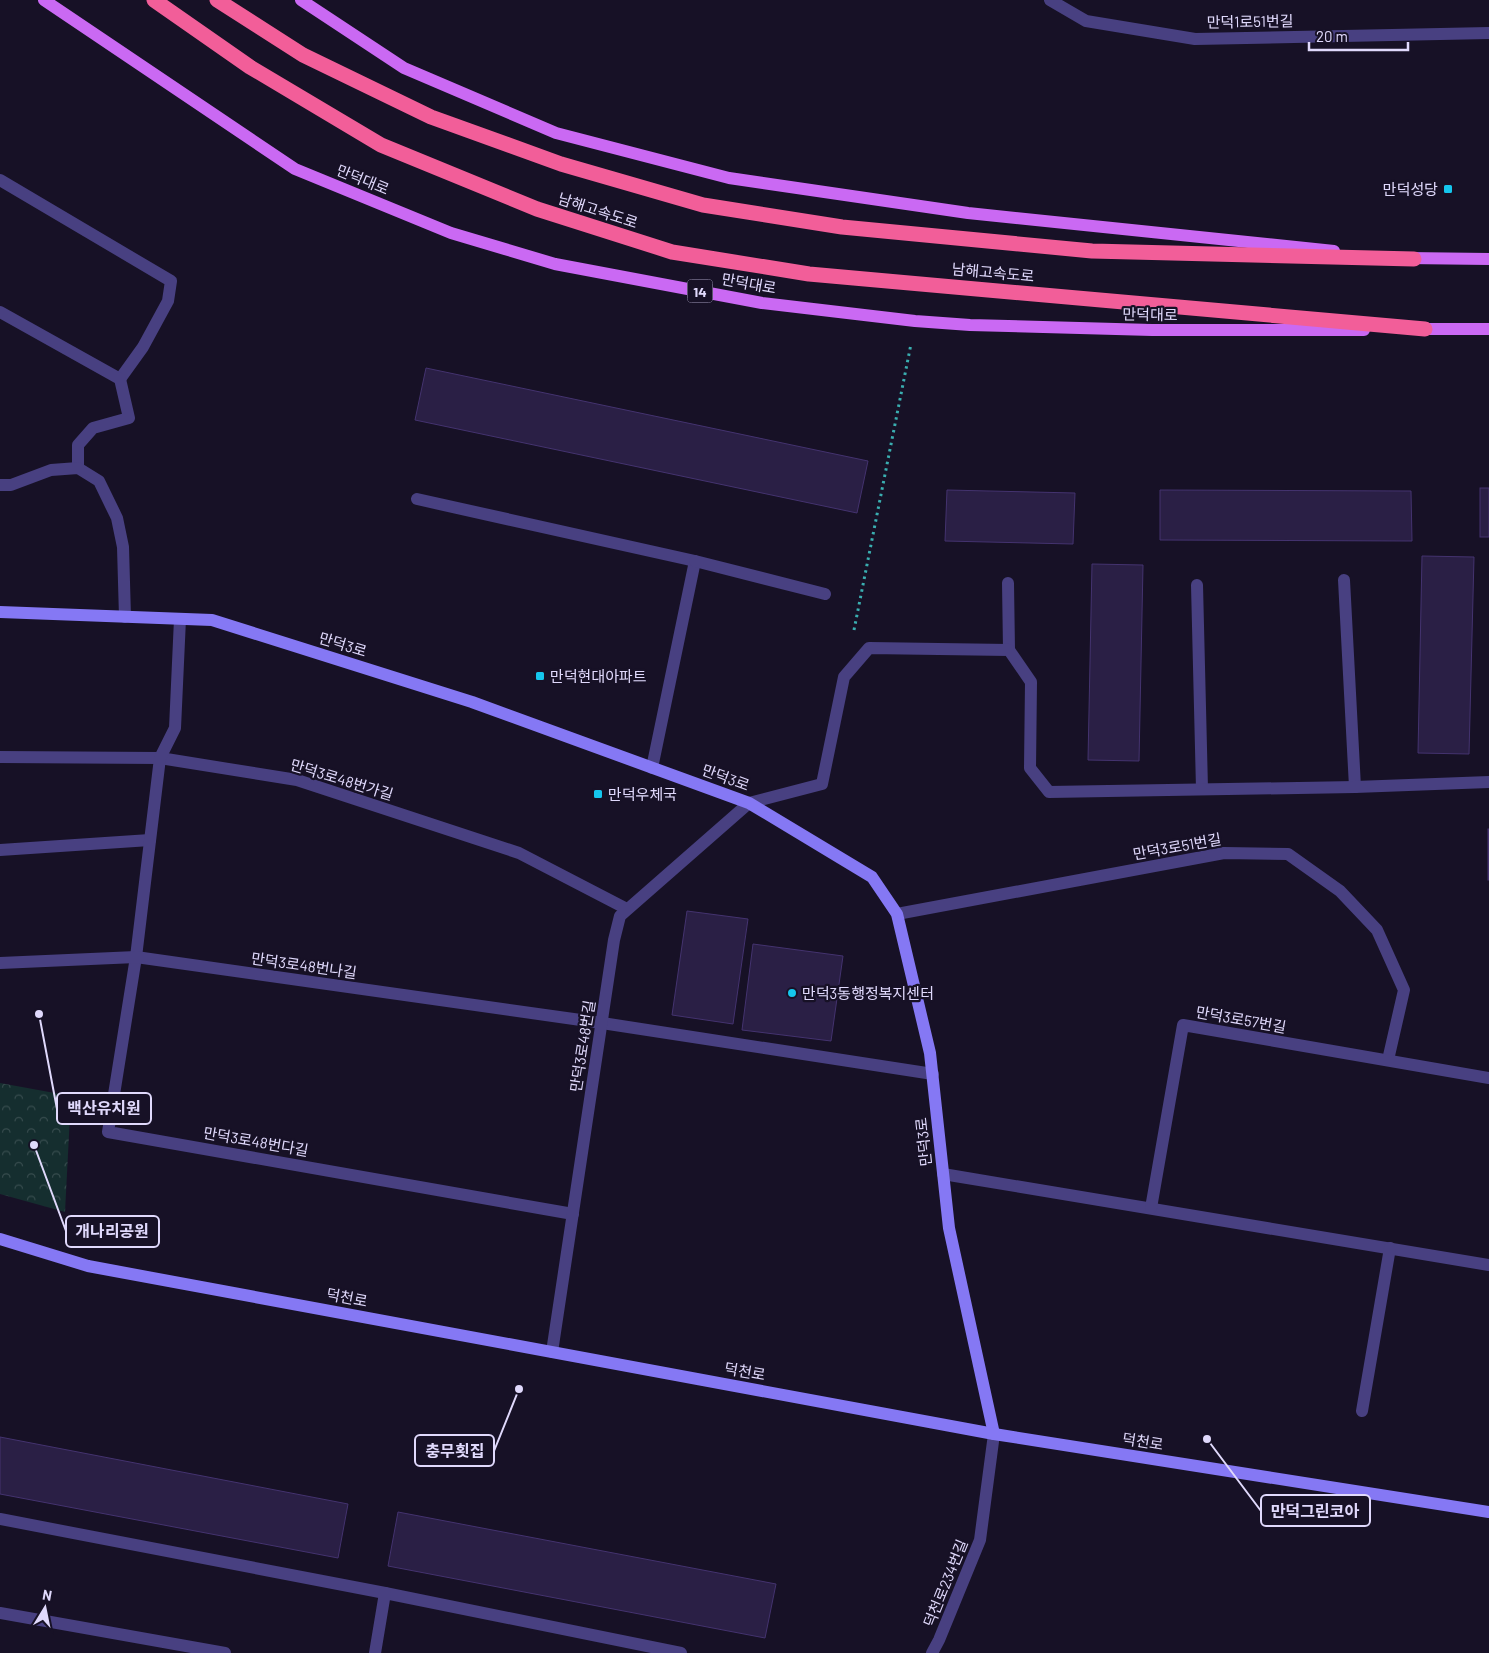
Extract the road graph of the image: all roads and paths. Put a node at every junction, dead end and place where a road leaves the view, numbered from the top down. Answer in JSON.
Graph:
{"nodes":[{"id":1,"x":44,"y":0,"type":"edge"},
{"id":2,"x":154,"y":0,"type":"edge"},
{"id":3,"x":217,"y":0,"type":"edge"},
{"id":4,"x":301,"y":0,"type":"edge"},
{"id":5,"x":1050,"y":0,"type":"edge"},
{"id":6,"x":1489,"y":33,"type":"edge"},
{"id":7,"x":0,"y":180,"type":"edge"},
{"id":8,"x":1414,"y":259,"type":"junction"},
{"id":9,"x":1489,"y":259,"type":"edge"},
{"id":10,"x":0,"y":312,"type":"edge"},
{"id":11,"x":915,"y":321,"type":"junction"},
{"id":12,"x":1489,"y":328,"type":"edge"},
{"id":13,"x":1425,"y":329,"type":"junction"},
{"id":14,"x":120,"y":378,"type":"junction"},
{"id":15,"x":78,"y":468,"type":"junction"},
{"id":16,"x":0,"y":485,"type":"edge"},
{"id":17,"x":417,"y":499,"type":"dead end"},
{"id":18,"x":695,"y":562,"type":"junction"},
{"id":19,"x":1344,"y":580,"type":"dead end"},
{"id":20,"x":1008,"y":583,"type":"dead end"},
{"id":21,"x":1196,"y":585,"type":"dead end"},
{"id":22,"x":825,"y":594,"type":"dead end"},
{"id":23,"x":0,"y":612,"type":"edge"},
{"id":24,"x":125,"y":617,"type":"junction"},
{"id":25,"x":180,"y":619,"type":"junction"},
{"id":26,"x":1009,"y":650,"type":"junction"},
{"id":27,"x":844,"y":677,"type":"junction"},
{"id":28,"x":0,"y":757,"type":"edge"},
{"id":29,"x":160,"y":758,"type":"junction"},
{"id":30,"x":652,"y":768,"type":"junction"},
{"id":31,"x":1489,"y":782,"type":"edge"},
{"id":32,"x":1355,"y":787,"type":"junction"},
{"id":33,"x":1202,"y":789,"type":"junction"},
{"id":34,"x":749,"y":803,"type":"junction"},
{"id":35,"x":150,"y":840,"type":"junction"},
{"id":36,"x":0,"y":850,"type":"edge"},
{"id":37,"x":627,"y":909,"type":"junction"},
{"id":38,"x":897,"y":914,"type":"junction"},
{"id":39,"x":136,"y":957,"type":"junction"},
{"id":40,"x":0,"y":964,"type":"edge"},
{"id":41,"x":602,"y":1023,"type":"junction"},
{"id":42,"x":1388,"y":1060,"type":"junction"},
{"id":43,"x":932,"y":1074,"type":"junction"},
{"id":44,"x":1489,"y":1078,"type":"edge"},
{"id":45,"x":943,"y":1174,"type":"junction"},
{"id":46,"x":1151,"y":1208,"type":"junction"},
{"id":47,"x":573,"y":1214,"type":"junction"},
{"id":48,"x":0,"y":1239,"type":"edge"},
{"id":49,"x":1390,"y":1248,"type":"junction"},
{"id":50,"x":1489,"y":1265,"type":"edge"},
{"id":51,"x":552,"y":1352,"type":"junction"},
{"id":52,"x":1362,"y":1410,"type":"dead end"},
{"id":53,"x":994,"y":1434,"type":"junction"},
{"id":54,"x":1489,"y":1512,"type":"edge"},
{"id":55,"x":0,"y":1519,"type":"edge"},
{"id":56,"x":385,"y":1593,"type":"junction"},
{"id":57,"x":0,"y":1613,"type":"edge"},
{"id":58,"x":225,"y":1653,"type":"edge"},
{"id":59,"x":375,"y":1653,"type":"edge"},
{"id":60,"x":682,"y":1653,"type":"edge"},
{"id":61,"x":932,"y":1653,"type":"edge"}],
"edges":[{"from":1,"to":11,"type":"main road","name":"만덕대로","number":"14"},
{"from":2,"to":13,"type":"highway","name":"남해고속도로"},
{"from":3,"to":8,"type":"highway","name":"남해고속도로"},
{"from":4,"to":8,"type":"main road"},
{"from":5,"to":6,"type":"street","name":"만덕1로51번길"},
{"from":7,"to":14,"type":"street"},
{"from":8,"to":9,"type":"main road"},
{"from":10,"to":14,"type":"street"},
{"from":11,"to":13,"type":"main road","name":"만덕대로","number":"14"},
{"from":11,"to":27,"type":"path"},
{"from":12,"to":13,"type":"main road","name":"만덕대로","number":"14"},
{"from":14,"to":15,"type":"street"},
{"from":15,"to":16,"type":"street"},
{"from":15,"to":24,"type":"street"},
{"from":17,"to":18,"type":"street"},
{"from":18,"to":22,"type":"street"},
{"from":18,"to":30,"type":"street"},
{"from":19,"to":32,"type":"street"},
{"from":20,"to":26,"type":"street"},
{"from":21,"to":33,"type":"street"},
{"from":23,"to":24,"type":"main road","name":"만덕3로"},
{"from":24,"to":25,"type":"main road","name":"만덕3로"},
{"from":25,"to":29,"type":"street"},
{"from":25,"to":30,"type":"main road","name":"만덕3로"},
{"from":26,"to":27,"type":"street"},
{"from":26,"to":33,"type":"street"},
{"from":27,"to":34,"type":"street"},
{"from":28,"to":29,"type":"street","name":"만덕3로48번가길"},
{"from":29,"to":35,"type":"street"},
{"from":29,"to":37,"type":"street","name":"만덕3로48번가길"},
{"from":30,"to":34,"type":"main road","name":"만덕3로"},
{"from":31,"to":32,"type":"street"},
{"from":32,"to":33,"type":"street"},
{"from":34,"to":37,"type":"street","name":"만덕3로48번길"},
{"from":34,"to":38,"type":"main road","name":"만덕3로"},
{"from":35,"to":36,"type":"street"},
{"from":35,"to":39,"type":"street"},
{"from":37,"to":41,"type":"street","name":"만덕3로48번길"},
{"from":38,"to":42,"type":"street","name":"만덕3로51번길"},
{"from":38,"to":43,"type":"main road","name":"만덕3로"},
{"from":39,"to":40,"type":"street","name":"만덕3로48번나길"},
{"from":39,"to":41,"type":"street","name":"만덕3로48번나길"},
{"from":39,"to":47,"type":"street","name":"만덕3로48번다길"},
{"from":41,"to":43,"type":"street","name":"만덕3로48번나길"},
{"from":41,"to":47,"type":"street","name":"만덕3로48번길"},
{"from":42,"to":44,"type":"street"},
{"from":42,"to":46,"type":"street","name":"만덕3로57번길"},
{"from":43,"to":45,"type":"main road","name":"만덕3로"},
{"from":45,"to":46,"type":"street"},
{"from":45,"to":53,"type":"main road","name":"만덕3로"},
{"from":46,"to":49,"type":"street"},
{"from":47,"to":51,"type":"street","name":"만덕3로48번길"},
{"from":48,"to":51,"type":"main road","name":"덕천로"},
{"from":49,"to":50,"type":"street"},
{"from":49,"to":52,"type":"street"},
{"from":51,"to":53,"type":"main road","name":"덕천로"},
{"from":53,"to":54,"type":"main road","name":"덕천로"},
{"from":53,"to":61,"type":"street","name":"덕천로234번길"},
{"from":55,"to":56,"type":"street"},
{"from":56,"to":59,"type":"street"},
{"from":56,"to":60,"type":"street"},
{"from":57,"to":58,"type":"street"}]}
